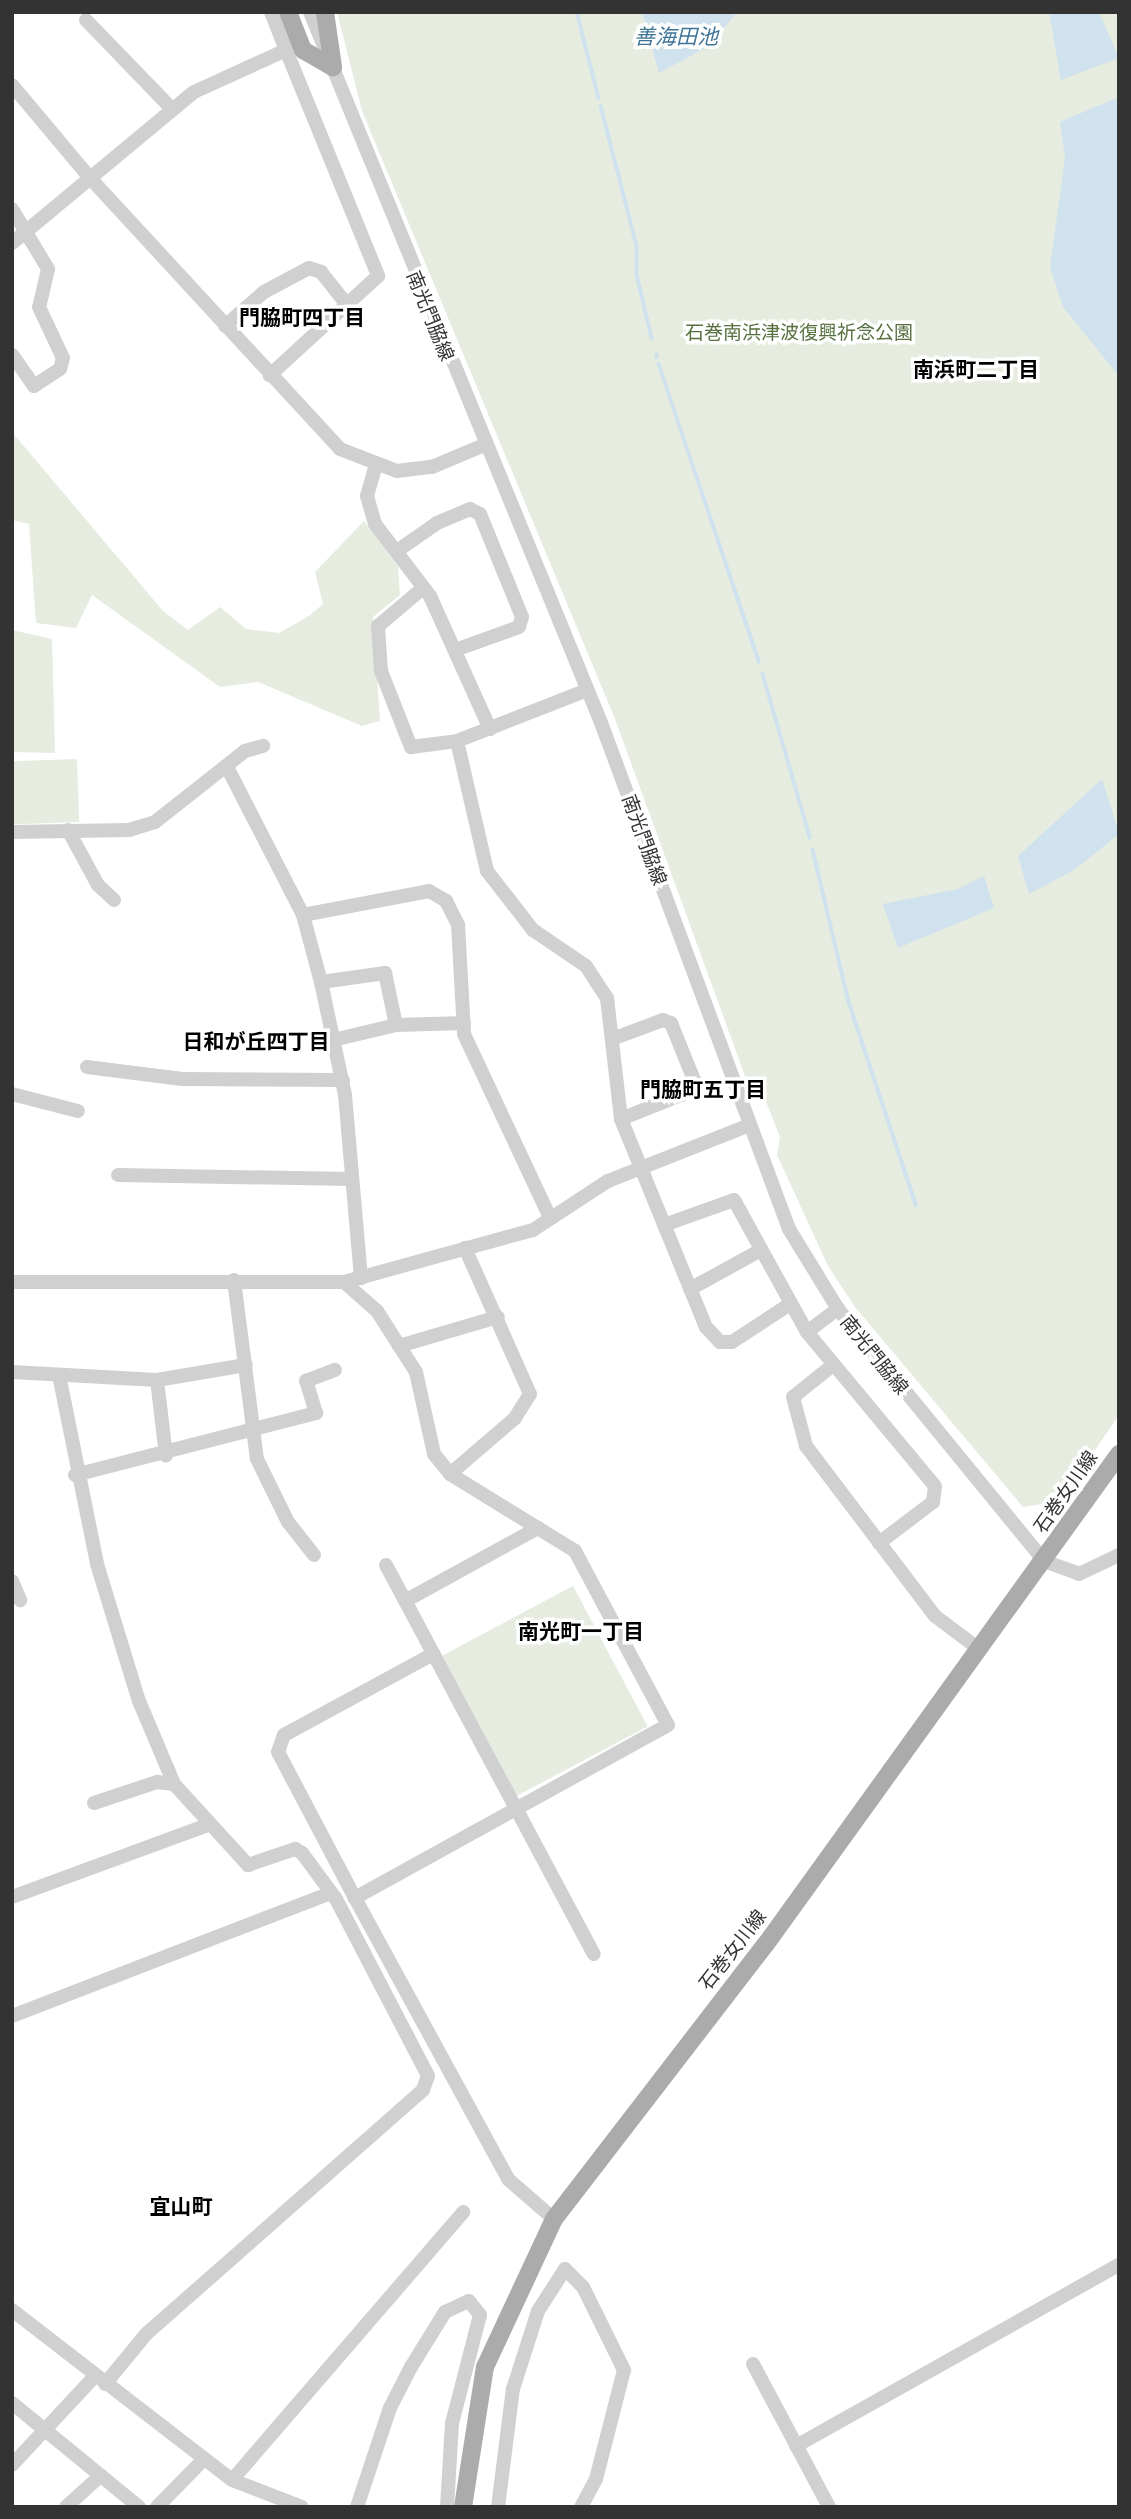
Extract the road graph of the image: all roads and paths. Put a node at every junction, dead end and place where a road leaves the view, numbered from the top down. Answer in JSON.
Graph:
{"nodes":[{"id":1,"x":271,"y":12,"type":"edge"},
{"id":2,"x":288,"y":12,"type":"edge"},
{"id":3,"x":310,"y":12,"type":"edge"},
{"id":4,"x":325,"y":12,"type":"edge"},
{"id":5,"x":86,"y":20,"type":"dead end"},
{"id":6,"x":286,"y":50,"type":"junction"},
{"id":7,"x":333,"y":67,"type":"junction"},
{"id":8,"x":12,"y":85,"type":"edge"},
{"id":9,"x":172,"y":109,"type":"junction"},
{"id":10,"x":91,"y":179,"type":"junction"},
{"id":11,"x":12,"y":209,"type":"edge"},
{"id":12,"x":30,"y":232,"type":"junction"},
{"id":13,"x":12,"y":243,"type":"edge"},
{"id":14,"x":348,"y":306,"type":"junction"},
{"id":15,"x":225,"y":326,"type":"junction"},
{"id":16,"x":12,"y":355,"type":"edge"},
{"id":17,"x":270,"y":375,"type":"junction"},
{"id":18,"x":484,"y":445,"type":"junction"},
{"id":19,"x":375,"y":468,"type":"junction"},
{"id":20,"x":397,"y":551,"type":"junction"},
{"id":21,"x":423,"y":588,"type":"junction"},
{"id":22,"x":455,"y":650,"type":"junction"},
{"id":23,"x":587,"y":690,"type":"junction"},
{"id":24,"x":490,"y":729,"type":"junction"},
{"id":25,"x":457,"y":741,"type":"junction"},
{"id":26,"x":263,"y":746,"type":"dead end"},
{"id":27,"x":227,"y":767,"type":"junction"},
{"id":28,"x":68,"y":830,"type":"junction"},
{"id":29,"x":12,"y":832,"type":"edge"},
{"id":30,"x":114,"y":900,"type":"dead end"},
{"id":31,"x":303,"y":915,"type":"junction"},
{"id":32,"x":321,"y":982,"type":"junction"},
{"id":33,"x":464,"y":1023,"type":"junction"},
{"id":34,"x":396,"y":1025,"type":"junction"},
{"id":35,"x":612,"y":1039,"type":"junction"},
{"id":36,"x":333,"y":1040,"type":"junction"},
{"id":37,"x":87,"y":1067,"type":"dead end"},
{"id":38,"x":342,"y":1080,"type":"junction"},
{"id":39,"x":12,"y":1094,"type":"edge"},
{"id":40,"x":78,"y":1111,"type":"dead end"},
{"id":41,"x":621,"y":1119,"type":"junction"},
{"id":42,"x":747,"y":1126,"type":"junction"},
{"id":43,"x":641,"y":1170,"type":"junction"},
{"id":44,"x":118,"y":1175,"type":"dead end"},
{"id":45,"x":352,"y":1179,"type":"junction"},
{"id":46,"x":551,"y":1218,"type":"junction"},
{"id":47,"x":664,"y":1225,"type":"junction"},
{"id":48,"x":465,"y":1248,"type":"junction"},
{"id":49,"x":759,"y":1251,"type":"junction"},
{"id":50,"x":361,"y":1278,"type":"junction"},
{"id":51,"x":234,"y":1280,"type":"junction"},
{"id":52,"x":12,"y":1282,"type":"edge"},
{"id":53,"x":344,"y":1283,"type":"junction"},
{"id":54,"x":690,"y":1289,"type":"junction"},
{"id":55,"x":790,"y":1304,"type":"junction"},
{"id":56,"x":838,"y":1309,"type":"junction"},
{"id":57,"x":498,"y":1317,"type":"junction"},
{"id":58,"x":807,"y":1332,"type":"junction"},
{"id":59,"x":399,"y":1346,"type":"junction"},
{"id":60,"x":246,"y":1365,"type":"junction"},
{"id":61,"x":833,"y":1365,"type":"junction"},
{"id":62,"x":335,"y":1370,"type":"dead end"},
{"id":63,"x":12,"y":1372,"type":"edge"},
{"id":64,"x":59,"y":1375,"type":"junction"},
{"id":65,"x":158,"y":1380,"type":"junction"},
{"id":66,"x":254,"y":1433,"type":"junction"},
{"id":67,"x":166,"y":1454,"type":"junction"},
{"id":68,"x":1119,"y":1454,"type":"edge"},
{"id":69,"x":450,"y":1474,"type":"junction"},
{"id":70,"x":75,"y":1475,"type":"junction"},
{"id":71,"x":538,"y":1528,"type":"junction"},
{"id":72,"x":879,"y":1543,"type":"junction"},
{"id":73,"x":314,"y":1555,"type":"dead end"},
{"id":74,"x":1119,"y":1555,"type":"edge"},
{"id":75,"x":1044,"y":1561,"type":"junction"},
{"id":76,"x":386,"y":1565,"type":"dead end"},
{"id":77,"x":12,"y":1581,"type":"edge"},
{"id":78,"x":20,"y":1600,"type":"dead end"},
{"id":79,"x":405,"y":1601,"type":"junction"},
{"id":80,"x":979,"y":1649,"type":"junction"},
{"id":81,"x":433,"y":1654,"type":"junction"},
{"id":82,"x":174,"y":1784,"type":"junction"},
{"id":83,"x":94,"y":1803,"type":"dead end"},
{"id":84,"x":517,"y":1810,"type":"junction"},
{"id":85,"x":208,"y":1825,"type":"junction"},
{"id":86,"x":328,"y":1894,"type":"junction"},
{"id":87,"x":12,"y":1897,"type":"edge"},
{"id":88,"x":355,"y":1898,"type":"junction"},
{"id":89,"x":594,"y":1954,"type":"dead end"},
{"id":90,"x":12,"y":2016,"type":"edge"},
{"id":91,"x":426,"y":2046,"type":"junction"},
{"id":92,"x":463,"y":2212,"type":"dead end"},
{"id":93,"x":554,"y":2219,"type":"junction"},
{"id":94,"x":1119,"y":2266,"type":"edge"},
{"id":95,"x":12,"y":2310,"type":"edge"},
{"id":96,"x":753,"y":2364,"type":"dead end"},
{"id":97,"x":100,"y":2381,"type":"junction"},
{"id":98,"x":12,"y":2403,"type":"edge"},
{"id":99,"x":48,"y":2431,"type":"junction"},
{"id":100,"x":796,"y":2446,"type":"junction"},
{"id":101,"x":204,"y":2459,"type":"junction"},
{"id":102,"x":12,"y":2465,"type":"edge"},
{"id":103,"x":101,"y":2475,"type":"junction"},
{"id":104,"x":232,"y":2480,"type":"junction"},
{"id":105,"x":273,"y":2503,"type":"edge"},
{"id":106,"x":66,"y":2507,"type":"edge"},
{"id":107,"x":139,"y":2507,"type":"edge"},
{"id":108,"x":157,"y":2507,"type":"edge"},
{"id":109,"x":302,"y":2507,"type":"edge"},
{"id":110,"x":356,"y":2507,"type":"edge"},
{"id":111,"x":447,"y":2507,"type":"edge"},
{"id":112,"x":463,"y":2507,"type":"edge"},
{"id":113,"x":498,"y":2507,"type":"edge"},
{"id":114,"x":581,"y":2507,"type":"edge"},
{"id":115,"x":829,"y":2507,"type":"edge"}],
"edges":[{"from":1,"to":6,"type":"street"},
{"from":2,"to":7,"type":"main road"},
{"from":3,"to":7,"type":"street","name":"南光門脇線"},
{"from":4,"to":7,"type":"main road"},
{"from":5,"to":9,"type":"street"},
{"from":6,"to":9,"type":"street"},
{"from":6,"to":14,"type":"street"},
{"from":7,"to":18,"type":"street","name":"南光門脇線"},
{"from":8,"to":10,"type":"street"},
{"from":9,"to":10,"type":"street"},
{"from":10,"to":12,"type":"street"},
{"from":10,"to":15,"type":"street"},
{"from":11,"to":12,"type":"street"},
{"from":12,"to":13,"type":"street"},
{"from":12,"to":16,"type":"street"},
{"from":14,"to":15,"type":"street"},
{"from":14,"to":17,"type":"street"},
{"from":15,"to":17,"type":"street"},
{"from":17,"to":19,"type":"street"},
{"from":18,"to":19,"type":"street"},
{"from":18,"to":23,"type":"street","name":"南光門脇線"},
{"from":19,"to":20,"type":"street"},
{"from":20,"to":21,"type":"street"},
{"from":20,"to":22,"type":"street"},
{"from":21,"to":22,"type":"street"},
{"from":21,"to":25,"type":"street"},
{"from":22,"to":24,"type":"street"},
{"from":23,"to":24,"type":"street"},
{"from":23,"to":42,"type":"street","name":"南光門脇線"},
{"from":24,"to":25,"type":"street"},
{"from":25,"to":35,"type":"street"},
{"from":26,"to":27,"type":"street"},
{"from":27,"to":28,"type":"street"},
{"from":27,"to":31,"type":"street"},
{"from":28,"to":29,"type":"street"},
{"from":28,"to":30,"type":"street"},
{"from":31,"to":32,"type":"street"},
{"from":31,"to":33,"type":"street"},
{"from":32,"to":34,"type":"street"},
{"from":32,"to":36,"type":"street"},
{"from":33,"to":34,"type":"street"},
{"from":33,"to":46,"type":"street"},
{"from":34,"to":36,"type":"street"},
{"from":35,"to":41,"type":"street"},
{"from":35,"to":41,"type":"street"},
{"from":36,"to":38,"type":"street"},
{"from":37,"to":38,"type":"street"},
{"from":38,"to":45,"type":"street"},
{"from":39,"to":40,"type":"street"},
{"from":41,"to":43,"type":"street"},
{"from":42,"to":43,"type":"street"},
{"from":42,"to":56,"type":"street","name":"南光門脇線"},
{"from":43,"to":46,"type":"street"},
{"from":43,"to":47,"type":"street"},
{"from":44,"to":45,"type":"street"},
{"from":45,"to":50,"type":"street"},
{"from":46,"to":48,"type":"street"},
{"from":47,"to":49,"type":"street"},
{"from":47,"to":54,"type":"street"},
{"from":48,"to":50,"type":"street"},
{"from":48,"to":57,"type":"street"},
{"from":49,"to":54,"type":"street"},
{"from":49,"to":55,"type":"street"},
{"from":50,"to":53,"type":"street"},
{"from":51,"to":52,"type":"street"},
{"from":51,"to":53,"type":"street"},
{"from":51,"to":60,"type":"street"},
{"from":53,"to":59,"type":"street"},
{"from":54,"to":55,"type":"street"},
{"from":55,"to":58,"type":"street"},
{"from":56,"to":58,"type":"street"},
{"from":56,"to":75,"type":"street","name":"南光門脇線"},
{"from":57,"to":59,"type":"street"},
{"from":57,"to":69,"type":"street"},
{"from":58,"to":61,"type":"street"},
{"from":59,"to":69,"type":"street"},
{"from":60,"to":65,"type":"street"},
{"from":60,"to":66,"type":"street"},
{"from":61,"to":72,"type":"street"},
{"from":61,"to":72,"type":"street"},
{"from":62,"to":66,"type":"street"},
{"from":63,"to":64,"type":"street"},
{"from":64,"to":65,"type":"street"},
{"from":64,"to":70,"type":"street"},
{"from":65,"to":67,"type":"street"},
{"from":66,"to":67,"type":"street"},
{"from":66,"to":73,"type":"street"},
{"from":67,"to":70,"type":"street"},
{"from":68,"to":75,"type":"main road","name":"石巻女川線"},
{"from":69,"to":71,"type":"street"},
{"from":70,"to":82,"type":"street"},
{"from":71,"to":79,"type":"street"},
{"from":71,"to":84,"type":"street"},
{"from":72,"to":80,"type":"street"},
{"from":74,"to":75,"type":"street"},
{"from":75,"to":80,"type":"main road","name":"石巻女川線"},
{"from":76,"to":79,"type":"street"},
{"from":77,"to":78,"type":"street"},
{"from":79,"to":81,"type":"street"},
{"from":80,"to":93,"type":"main road","name":"石巻女川線"},
{"from":81,"to":84,"type":"street"},
{"from":81,"to":88,"type":"street"},
{"from":82,"to":83,"type":"street"},
{"from":82,"to":85,"type":"street"},
{"from":84,"to":88,"type":"street"},
{"from":84,"to":89,"type":"street"},
{"from":85,"to":86,"type":"street"},
{"from":85,"to":87,"type":"street"},
{"from":86,"to":90,"type":"street"},
{"from":86,"to":91,"type":"street"},
{"from":88,"to":91,"type":"street"},
{"from":91,"to":93,"type":"street"},
{"from":91,"to":97,"type":"street"},
{"from":92,"to":104,"type":"street"},
{"from":93,"to":112,"type":"main road","name":"石巻女川線"},
{"from":94,"to":100,"type":"street"},
{"from":95,"to":97,"type":"street"},
{"from":96,"to":100,"type":"street"},
{"from":97,"to":99,"type":"street"},
{"from":97,"to":101,"type":"street"},
{"from":98,"to":99,"type":"street"},
{"from":99,"to":102,"type":"street"},
{"from":99,"to":103,"type":"street"},
{"from":100,"to":115,"type":"street"},
{"from":101,"to":104,"type":"street"},
{"from":101,"to":108,"type":"street"},
{"from":103,"to":106,"type":"street"},
{"from":103,"to":107,"type":"street"},
{"from":104,"to":105,"type":"street"},
{"from":105,"to":109,"type":"street"},
{"from":110,"to":111,"type":"street"},
{"from":113,"to":114,"type":"street"}]}
